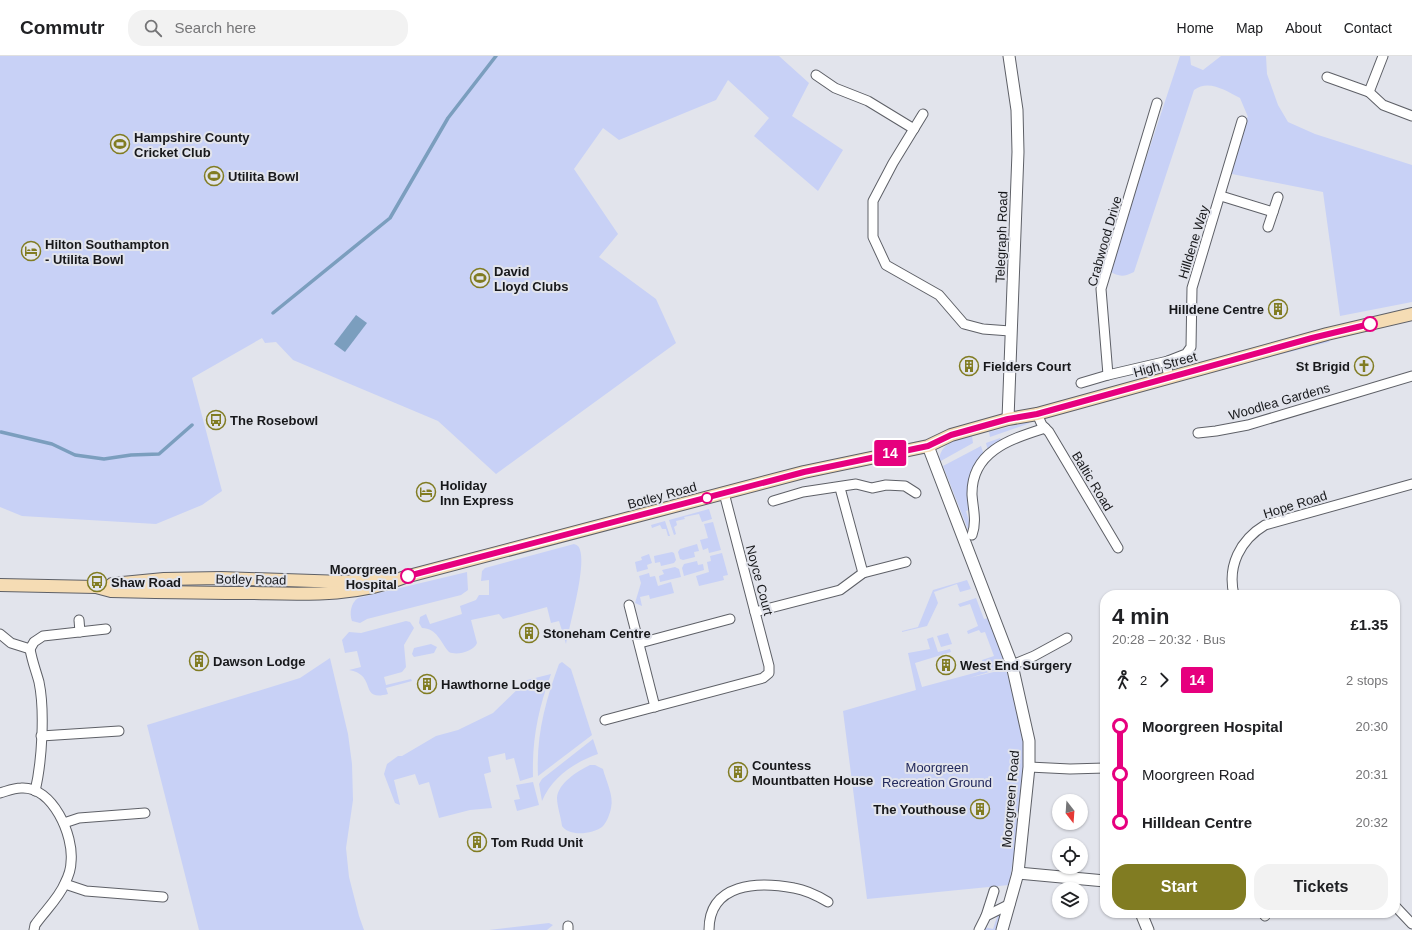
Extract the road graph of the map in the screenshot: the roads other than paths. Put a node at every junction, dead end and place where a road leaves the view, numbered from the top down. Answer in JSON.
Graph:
{"nodes":[{"id":1,"x":1009,"y":56,"type":"edge"},
{"id":2,"x":1384,"y":56,"type":"edge"},
{"id":3,"x":816,"y":75,"type":"dead end"},
{"id":4,"x":1327,"y":77,"type":"dead end"},
{"id":5,"x":1369,"y":92,"type":"junction"},
{"id":6,"x":1157,"y":104,"type":"dead end"},
{"id":7,"x":923,"y":114,"type":"dead end"},
{"id":8,"x":1412,"y":116,"type":"edge"},
{"id":9,"x":1242,"y":121,"type":"dead end"},
{"id":10,"x":914,"y":129,"type":"junction"},
{"id":11,"x":1221,"y":196,"type":"junction"},
{"id":12,"x":1278,"y":197,"type":"dead end"},
{"id":13,"x":1273,"y":212,"type":"junction"},
{"id":14,"x":1268,"y":228,"type":"dead end"},
{"id":15,"x":1412,"y":314,"type":"edge"},
{"id":16,"x":1010,"y":331,"type":"junction"},
{"id":17,"x":1168,"y":361,"type":"junction"},
{"id":18,"x":1108,"y":374,"type":"junction"},
{"id":19,"x":1412,"y":376,"type":"edge"},
{"id":20,"x":1169,"y":377,"type":"junction"},
{"id":21,"x":1081,"y":383,"type":"dead end"},
{"id":22,"x":1037,"y":414,"type":"junction"},
{"id":23,"x":1008,"y":419,"type":"junction"},
{"id":24,"x":1045,"y":428,"type":"junction"},
{"id":25,"x":1198,"y":433,"type":"dead end"},
{"id":26,"x":928,"y":446,"type":"junction"},
{"id":27,"x":1412,"y":484,"type":"edge"},
{"id":28,"x":840,"y":488,"type":"junction"},
{"id":29,"x":916,"y":493,"type":"dead end"},
{"id":30,"x":724,"y":494,"type":"junction"},
{"id":31,"x":773,"y":501,"type":"dead end"},
{"id":32,"x":972,"y":535,"type":"dead end"},
{"id":33,"x":1118,"y":548,"type":"dead end"},
{"id":34,"x":906,"y":562,"type":"dead end"},
{"id":35,"x":863,"y":573,"type":"junction"},
{"id":36,"x":0,"y":585,"type":"edge"},
{"id":37,"x":1234,"y":590,"type":"edge"},
{"id":38,"x":629,"y":604,"type":"dead end"},
{"id":39,"x":755,"y":612,"type":"junction"},
{"id":40,"x":730,"y":618,"type":"dead end"},
{"id":41,"x":79,"y":620,"type":"dead end"},
{"id":42,"x":106,"y":629,"type":"dead end"},
{"id":43,"x":80,"y":632,"type":"junction"},
{"id":44,"x":0,"y":634,"type":"edge"},
{"id":45,"x":1067,"y":638,"type":"dead end"},
{"id":46,"x":640,"y":643,"type":"junction"},
{"id":47,"x":30,"y":649,"type":"junction"},
{"id":48,"x":1012,"y":665,"type":"junction"},
{"id":49,"x":655,"y":707,"type":"junction"},
{"id":50,"x":605,"y":720,"type":"dead end"},
{"id":51,"x":120,"y":731,"type":"dead end"},
{"id":52,"x":42,"y":736,"type":"junction"},
{"id":53,"x":1029,"y":767,"type":"junction"},
{"id":54,"x":1100,"y":768,"type":"edge"},
{"id":55,"x":35,"y":791,"type":"junction"},
{"id":56,"x":0,"y":793,"type":"edge"},
{"id":57,"x":146,"y":813,"type":"dead end"},
{"id":58,"x":64,"y":823,"type":"junction"},
{"id":59,"x":1018,"y":873,"type":"junction"},
{"id":60,"x":1100,"y":881,"type":"edge"},
{"id":61,"x":65,"y":884,"type":"junction"},
{"id":62,"x":994,"y":891,"type":"dead end"},
{"id":63,"x":162,"y":897,"type":"dead end"},
{"id":64,"x":828,"y":902,"type":"dead end"},
{"id":65,"x":1010,"y":904,"type":"junction"},
{"id":66,"x":1400,"y":911,"type":"edge"},
{"id":67,"x":986,"y":916,"type":"junction"},
{"id":68,"x":1143,"y":918,"type":"edge"},
{"id":69,"x":1412,"y":924,"type":"edge"},
{"id":70,"x":34,"y":930,"type":"edge"},
{"id":71,"x":709,"y":930,"type":"edge"},
{"id":72,"x":979,"y":930,"type":"edge"},
{"id":73,"x":1002,"y":930,"type":"edge"},
{"id":74,"x":1148,"y":930,"type":"edge"}],
"edges":[{"from":1,"to":16,"type":"street","name":"Telegraph Road"},
{"from":2,"to":5,"type":"street"},
{"from":3,"to":10,"type":"street"},
{"from":4,"to":5,"type":"street"},
{"from":5,"to":8,"type":"street"},
{"from":6,"to":18,"type":"street","name":"Crabwood Drive"},
{"from":7,"to":10,"type":"street"},
{"from":9,"to":11,"type":"street","name":"Hilldene Way"},
{"from":10,"to":16,"type":"street"},
{"from":11,"to":13,"type":"street","name":"Hilldene Way"},
{"from":11,"to":17,"type":"street","name":"Hilldene Way"},
{"from":12,"to":13,"type":"street"},
{"from":13,"to":14,"type":"street"},
{"from":15,"to":20,"type":"main road","name":"High Street"},
{"from":16,"to":23,"type":"street","name":"Telegraph Road"},
{"from":17,"to":18,"type":"street"},
{"from":17,"to":20,"type":"street"},
{"from":18,"to":21,"type":"street"},
{"from":19,"to":25,"type":"street","name":"Woodlea Gardens"},
{"from":20,"to":22,"type":"main road","name":"High Street"},
{"from":22,"to":23,"type":"main road","name":"High Street"},
{"from":22,"to":24,"type":"street","name":"Baltic Road"},
{"from":23,"to":26,"type":"main road","name":"High Street"},
{"from":24,"to":32,"type":"street"},
{"from":24,"to":33,"type":"street","name":"Baltic Road"},
{"from":26,"to":30,"type":"main road","name":"Botley Road"},
{"from":26,"to":48,"type":"street","name":"Moorgreen Road"},
{"from":27,"to":37,"type":"street","name":"Hope Road"},
{"from":28,"to":29,"type":"street"},
{"from":28,"to":31,"type":"street"},
{"from":28,"to":35,"type":"street"},
{"from":30,"to":36,"type":"main road","name":"Botley Road"},
{"from":30,"to":39,"type":"street","name":"Noyce Court"},
{"from":34,"to":35,"type":"street"},
{"from":35,"to":39,"type":"street"},
{"from":38,"to":46,"type":"street"},
{"from":39,"to":49,"type":"street","name":"Noyce Court"},
{"from":40,"to":46,"type":"street"},
{"from":41,"to":43,"type":"street"},
{"from":42,"to":43,"type":"street"},
{"from":43,"to":47,"type":"street"},
{"from":44,"to":47,"type":"street"},
{"from":45,"to":48,"type":"street"},
{"from":46,"to":49,"type":"street"},
{"from":47,"to":52,"type":"street"},
{"from":48,"to":53,"type":"street","name":"Moorgreen Road"},
{"from":49,"to":50,"type":"street"},
{"from":51,"to":52,"type":"street"},
{"from":52,"to":55,"type":"street"},
{"from":53,"to":54,"type":"street"},
{"from":53,"to":59,"type":"street","name":"Moorgreen Road"},
{"from":55,"to":56,"type":"street"},
{"from":55,"to":58,"type":"street"},
{"from":57,"to":58,"type":"street"},
{"from":58,"to":61,"type":"street"},
{"from":59,"to":60,"type":"street"},
{"from":59,"to":65,"type":"street","name":"Moorgreen Road"},
{"from":61,"to":63,"type":"street"},
{"from":61,"to":70,"type":"street"},
{"from":62,"to":67,"type":"street"},
{"from":64,"to":71,"type":"street"},
{"from":65,"to":67,"type":"street"},
{"from":65,"to":73,"type":"street","name":"Moorgreen Road"},
{"from":66,"to":69,"type":"street"},
{"from":67,"to":72,"type":"street"},
{"from":68,"to":74,"type":"street"}]}
